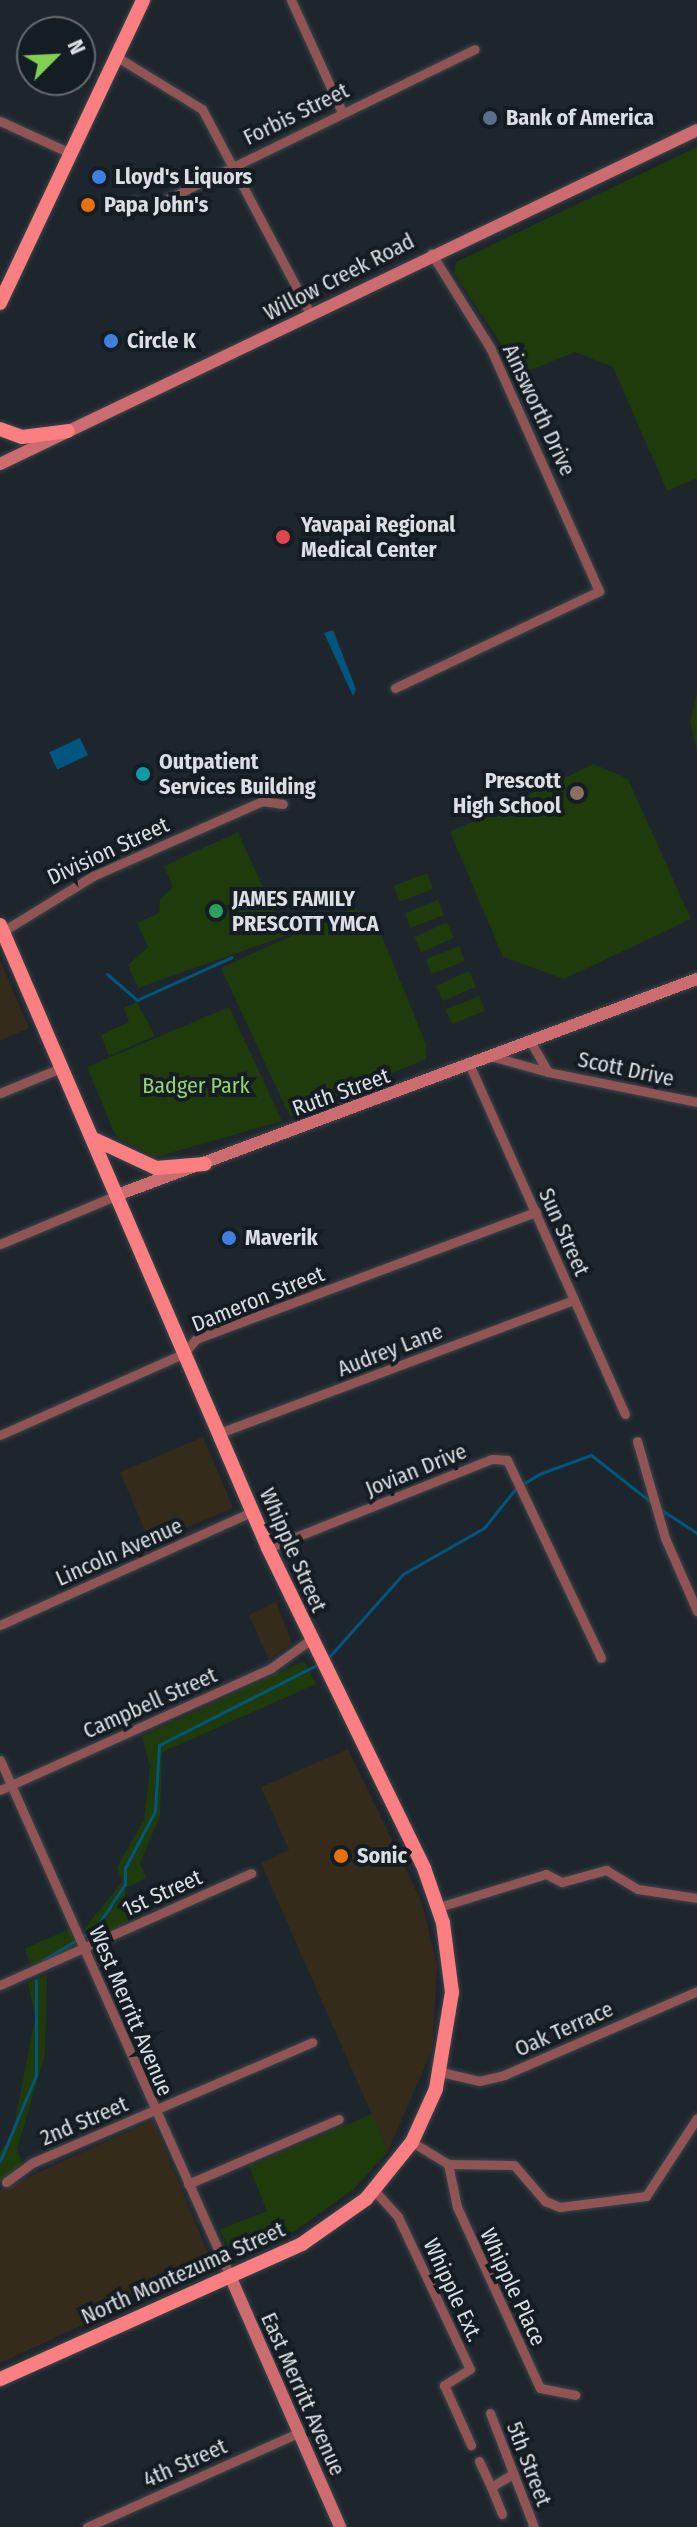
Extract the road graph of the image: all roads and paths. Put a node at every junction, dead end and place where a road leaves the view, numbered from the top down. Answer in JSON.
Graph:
{"nodes":[{"id":1,"x":143,"y":0,"type":"edge"},
{"id":2,"x":291,"y":0,"type":"edge"},
{"id":3,"x":475,"y":49,"type":"dead end"},
{"id":4,"x":117,"y":57,"type":"junction"},
{"id":5,"x":342,"y":112,"type":"junction"},
{"id":6,"x":0,"y":121,"type":"edge"},
{"id":7,"x":697,"y":130,"type":"edge"},
{"id":8,"x":70,"y":153,"type":"junction"},
{"id":9,"x":235,"y":164,"type":"junction"},
{"id":10,"x":134,"y":201,"type":"dead end"},
{"id":11,"x":431,"y":253,"type":"junction"},
{"id":12,"x":0,"y":303,"type":"edge"},
{"id":13,"x":311,"y":315,"type":"junction"},
{"id":14,"x":0,"y":429,"type":"edge"},
{"id":15,"x":68,"y":431,"type":"junction"},
{"id":16,"x":0,"y":464,"type":"edge"},
{"id":17,"x":395,"y":688,"type":"dead end"},
{"id":18,"x":283,"y":804,"type":"dead end"},
{"id":19,"x":1,"y":929,"type":"edge"},
{"id":20,"x":697,"y":979,"type":"edge"},
{"id":21,"x":531,"y":1043,"type":"junction"},
{"id":22,"x":494,"y":1057,"type":"junction"},
{"id":23,"x":470,"y":1066,"type":"junction"},
{"id":24,"x":63,"y":1067,"type":"junction"},
{"id":25,"x":548,"y":1072,"type":"junction"},
{"id":26,"x":0,"y":1093,"type":"edge"},
{"id":27,"x":697,"y":1102,"type":"edge"},
{"id":28,"x":96,"y":1140,"type":"junction"},
{"id":29,"x":205,"y":1164,"type":"junction"},
{"id":30,"x":117,"y":1195,"type":"junction"},
{"id":31,"x":536,"y":1212,"type":"junction"},
{"id":32,"x":0,"y":1244,"type":"edge"},
{"id":33,"x":574,"y":1300,"type":"junction"},
{"id":34,"x":183,"y":1354,"type":"junction"},
{"id":35,"x":625,"y":1414,"type":"dead end"},
{"id":36,"x":217,"y":1434,"type":"junction"},
{"id":37,"x":0,"y":1435,"type":"edge"},
{"id":38,"x":637,"y":1441,"type":"dead end"},
{"id":39,"x":252,"y":1512,"type":"junction"},
{"id":40,"x":268,"y":1548,"type":"junction"},
{"id":41,"x":697,"y":1611,"type":"edge"},
{"id":42,"x":0,"y":1625,"type":"edge"},
{"id":43,"x":310,"y":1640,"type":"junction"},
{"id":44,"x":601,"y":1658,"type":"dead end"},
{"id":45,"x":0,"y":1760,"type":"edge"},
{"id":46,"x":11,"y":1785,"type":"junction"},
{"id":47,"x":0,"y":1790,"type":"edge"},
{"id":48,"x":251,"y":1873,"type":"dead end"},
{"id":49,"x":697,"y":1898,"type":"edge"},
{"id":50,"x":439,"y":1907,"type":"junction"},
{"id":51,"x":84,"y":1946,"type":"junction"},
{"id":52,"x":0,"y":1985,"type":"edge"},
{"id":53,"x":697,"y":1991,"type":"edge"},
{"id":54,"x":312,"y":2042,"type":"dead end"},
{"id":55,"x":441,"y":2072,"type":"junction"},
{"id":56,"x":155,"y":2111,"type":"junction"},
{"id":57,"x":697,"y":2118,"type":"edge"},
{"id":58,"x":339,"y":2119,"type":"dead end"},
{"id":59,"x":412,"y":2142,"type":"junction"},
{"id":60,"x":448,"y":2164,"type":"junction"},
{"id":61,"x":6,"y":2182,"type":"dead end"},
{"id":62,"x":188,"y":2184,"type":"junction"},
{"id":63,"x":374,"y":2190,"type":"junction"},
{"id":64,"x":230,"y":2276,"type":"junction"},
{"id":65,"x":0,"y":2379,"type":"edge"},
{"id":66,"x":575,"y":2395,"type":"dead end"},
{"id":67,"x":490,"y":2413,"type":"dead end"},
{"id":68,"x":298,"y":2433,"type":"junction"},
{"id":69,"x":471,"y":2445,"type":"dead end"},
{"id":70,"x":479,"y":2461,"type":"dead end"},
{"id":71,"x":513,"y":2474,"type":"junction"},
{"id":72,"x":491,"y":2487,"type":"junction"},
{"id":73,"x":502,"y":2514,"type":"dead end"},
{"id":74,"x":87,"y":2527,"type":"edge"},
{"id":75,"x":340,"y":2527,"type":"edge"},
{"id":76,"x":534,"y":2527,"type":"edge"}],
"edges":[{"from":1,"to":4,"type":"main road"},
{"from":2,"to":5,"type":"street"},
{"from":3,"to":5,"type":"street","name":"Forbis Street"},
{"from":4,"to":8,"type":"main road"},
{"from":4,"to":9,"type":"street"},
{"from":5,"to":9,"type":"street","name":"Forbis Street"},
{"from":6,"to":8,"type":"street"},
{"from":7,"to":11,"type":"street","name":"Willow Creek Road"},
{"from":8,"to":12,"type":"main road"},
{"from":9,"to":10,"type":"street","name":"Forbis Street"},
{"from":9,"to":13,"type":"street"},
{"from":11,"to":13,"type":"street","name":"Willow Creek Road"},
{"from":11,"to":17,"type":"street","name":"Ainsworth Drive"},
{"from":13,"to":15,"type":"street","name":"Willow Creek Road"},
{"from":14,"to":15,"type":"main road"},
{"from":15,"to":16,"type":"street","name":"Willow Creek Road"},
{"from":18,"to":19,"type":"street","name":"Division Street"},
{"from":19,"to":24,"type":"main road","name":"Whipple Street"},
{"from":20,"to":21,"type":"street","name":"Ruth Street"},
{"from":21,"to":22,"type":"street","name":"Ruth Street"},
{"from":21,"to":25,"type":"street","name":"Scott Drive"},
{"from":22,"to":23,"type":"street","name":"Ruth Street"},
{"from":22,"to":25,"type":"street","name":"Scott Drive"},
{"from":23,"to":29,"type":"street","name":"Ruth Street"},
{"from":23,"to":31,"type":"street","name":"Sun Street"},
{"from":24,"to":26,"type":"street"},
{"from":24,"to":28,"type":"main road","name":"Whipple Street"},
{"from":25,"to":27,"type":"street","name":"Scott Drive"},
{"from":28,"to":29,"type":"main road"},
{"from":28,"to":30,"type":"main road","name":"Whipple Street"},
{"from":29,"to":30,"type":"street","name":"Ruth Street"},
{"from":30,"to":32,"type":"street","name":"Ruth Street"},
{"from":30,"to":34,"type":"main road","name":"Whipple Street"},
{"from":31,"to":33,"type":"street","name":"Sun Street"},
{"from":31,"to":34,"type":"street","name":"Dameron Street"},
{"from":33,"to":35,"type":"street","name":"Sun Street"},
{"from":33,"to":36,"type":"street","name":"Audrey Lane"},
{"from":34,"to":36,"type":"main road","name":"Whipple Street"},
{"from":34,"to":37,"type":"street","name":"Dameron Street"},
{"from":36,"to":39,"type":"main road","name":"Whipple Street"},
{"from":38,"to":41,"type":"street"},
{"from":39,"to":40,"type":"main road","name":"Whipple Street"},
{"from":39,"to":42,"type":"street","name":"Lincoln Avenue"},
{"from":40,"to":43,"type":"main road","name":"Whipple Street"},
{"from":40,"to":44,"type":"street","name":"Jovian Drive"},
{"from":43,"to":46,"type":"street","name":"Campbell Street"},
{"from":43,"to":50,"type":"main road","name":"Whipple Street"},
{"from":45,"to":46,"type":"street","name":"West Merritt Avenue"},
{"from":46,"to":47,"type":"street","name":"Campbell Street"},
{"from":46,"to":51,"type":"street","name":"West Merritt Avenue"},
{"from":48,"to":51,"type":"street","name":"1st Street"},
{"from":49,"to":50,"type":"street"},
{"from":50,"to":55,"type":"main road","name":"Whipple Street"},
{"from":51,"to":52,"type":"street","name":"1st Street"},
{"from":51,"to":56,"type":"street","name":"West Merritt Avenue"},
{"from":53,"to":55,"type":"street","name":"Oak Terrace"},
{"from":54,"to":56,"type":"street","name":"2nd Street"},
{"from":55,"to":59,"type":"main road","name":"Whipple Street"},
{"from":56,"to":61,"type":"street","name":"2nd Street"},
{"from":56,"to":62,"type":"street","name":"West Merritt Avenue"},
{"from":57,"to":60,"type":"street"},
{"from":58,"to":62,"type":"street"},
{"from":59,"to":60,"type":"street"},
{"from":59,"to":63,"type":"main road","name":"Whipple Street"},
{"from":60,"to":66,"type":"street","name":"Whipple Place"},
{"from":62,"to":64,"type":"street","name":"West Merritt Avenue"},
{"from":63,"to":64,"type":"main road","name":"North Montezuma Street"},
{"from":63,"to":69,"type":"street","name":"Whipple Ext."},
{"from":64,"to":65,"type":"main road","name":"North Montezuma Street"},
{"from":64,"to":68,"type":"street","name":"East Merritt Avenue"},
{"from":67,"to":71,"type":"street","name":"5th Street"},
{"from":68,"to":74,"type":"street","name":"4th Street"},
{"from":68,"to":75,"type":"street","name":"East Merritt Avenue"},
{"from":70,"to":72,"type":"street"},
{"from":71,"to":72,"type":"street"},
{"from":71,"to":76,"type":"street","name":"5th Street"},
{"from":72,"to":73,"type":"street"}]}
